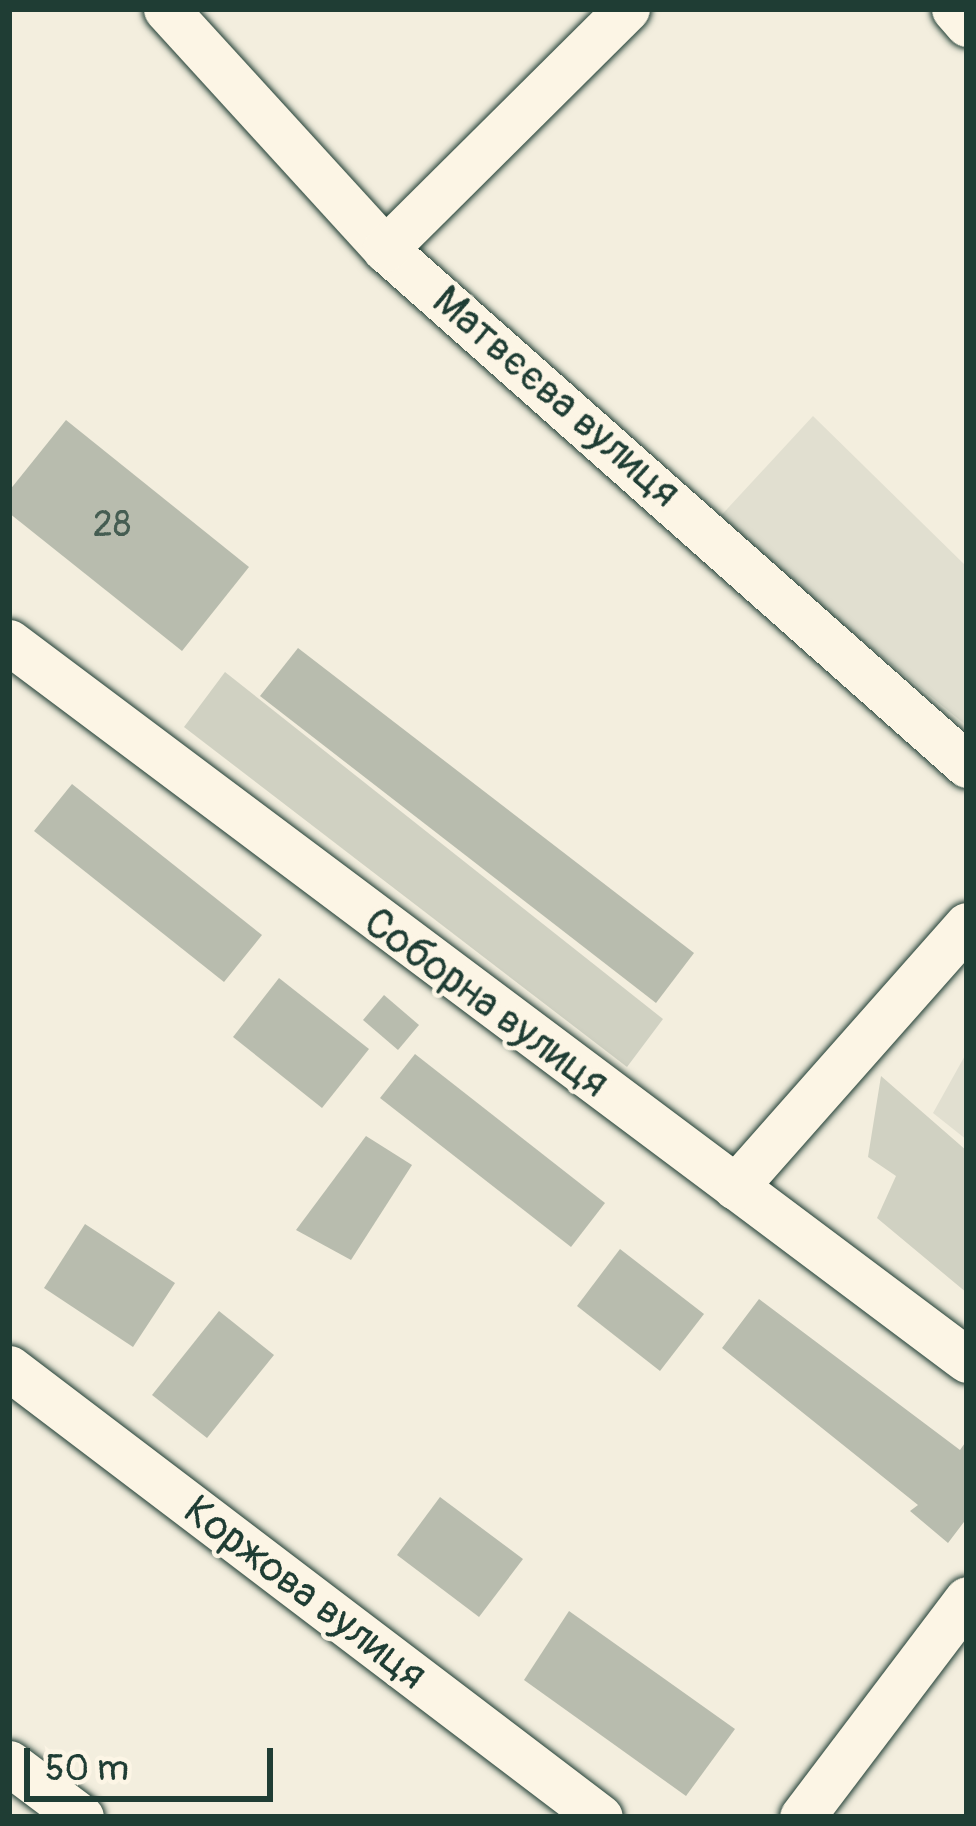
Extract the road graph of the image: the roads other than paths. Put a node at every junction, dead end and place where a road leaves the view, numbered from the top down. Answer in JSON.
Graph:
{"nodes":[{"id":1,"x":166,"y":9,"type":"edge"},
{"id":2,"x":627,"y":9,"type":"edge"},
{"id":3,"x":954,"y":9,"type":"edge"},
{"id":4,"x":967,"y":24,"type":"edge"},
{"id":5,"x":386,"y":249,"type":"junction"},
{"id":6,"x":9,"y":642,"type":"edge"},
{"id":7,"x":967,"y":765,"type":"edge"},
{"id":8,"x":967,"y":926,"type":"edge"},
{"id":9,"x":735,"y":1187,"type":"junction"},
{"id":10,"x":967,"y":1360,"type":"edge"},
{"id":11,"x":9,"y":1368,"type":"edge"},
{"id":12,"x":967,"y":1599,"type":"edge"},
{"id":13,"x":9,"y":1763,"type":"edge"},
{"id":14,"x":68,"y":1813,"type":"edge"},
{"id":15,"x":600,"y":1817,"type":"edge"},
{"id":16,"x":802,"y":1817,"type":"edge"}],
"edges":[{"from":1,"to":5,"type":"street","name":"Матвєєва вулиця"},
{"from":2,"to":5,"type":"street"},
{"from":3,"to":4,"type":"street"},
{"from":5,"to":7,"type":"street","name":"Матвєєва вулиця"},
{"from":6,"to":9,"type":"street","name":"Соборна вулиця"},
{"from":8,"to":9,"type":"street"},
{"from":9,"to":10,"type":"street","name":"Соборна вулиця"},
{"from":11,"to":15,"type":"street","name":"Коржова вулиця"},
{"from":12,"to":16,"type":"street"},
{"from":13,"to":14,"type":"street"}]}
